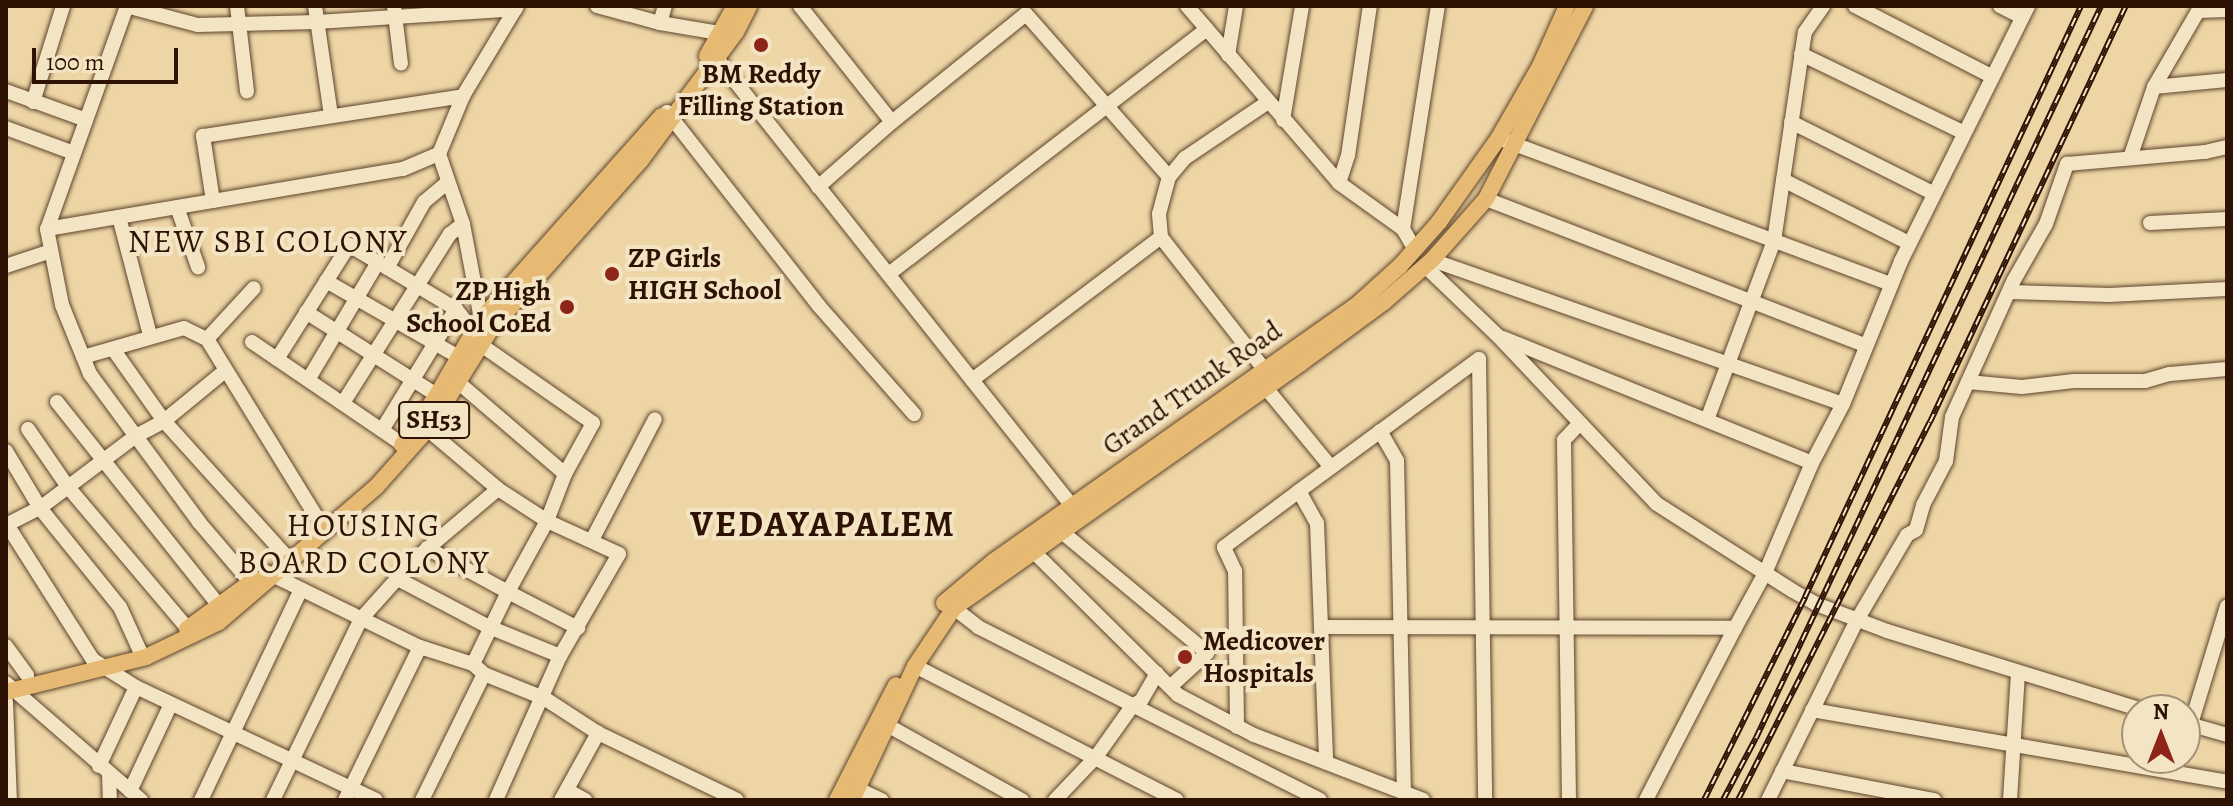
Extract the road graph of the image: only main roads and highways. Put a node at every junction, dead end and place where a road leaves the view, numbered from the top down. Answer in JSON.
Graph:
{"nodes":[{"id":1,"x":735,"y":6,"type":"edge"},
{"id":2,"x":749,"y":6,"type":"edge"},
{"id":3,"x":1567,"y":6,"type":"edge"},
{"id":4,"x":1585,"y":6,"type":"edge"},
{"id":5,"x":714,"y":54,"type":"junction"},
{"id":6,"x":670,"y":115,"type":"junction"},
{"id":7,"x":1439,"y":222,"type":"junction"},
{"id":8,"x":1454,"y":234,"type":"junction"},
{"id":9,"x":1417,"y":267,"type":"junction"},
{"id":10,"x":476,"y":333,"type":"junction"},
{"id":11,"x":453,"y":378,"type":"junction"},
{"id":12,"x":1257,"y":388,"type":"junction"},
{"id":13,"x":423,"y":425,"type":"junction"},
{"id":14,"x":271,"y":574,"type":"junction"},
{"id":15,"x":99,"y":664,"type":"junction"},
{"id":16,"x":7,"y":690,"type":"edge"},
{"id":17,"x":883,"y":723,"type":"junction"},
{"id":18,"x":855,"y":794,"type":"edge"},
{"id":19,"x":837,"y":800,"type":"edge"}],
"edges":[{"from":1,"to":5,"type":"main road","number":"SH53"},
{"from":2,"to":5,"type":"main road","number":"SH53"},
{"from":3,"to":7,"type":"main road","name":"Grand Trunk Road"},
{"from":4,"to":8,"type":"main road"},
{"from":5,"to":6,"type":"main road","number":"SH53"},
{"from":6,"to":10,"type":"main road","number":"SH53"},
{"from":6,"to":10,"type":"main road","number":"SH53"},
{"from":7,"to":8,"type":"main road"},
{"from":7,"to":9,"type":"main road","name":"Grand Trunk Road"},
{"from":8,"to":9,"type":"main road"},
{"from":9,"to":12,"type":"main road","name":"Grand Trunk Road"},
{"from":10,"to":11,"type":"main road","number":"SH53"},
{"from":10,"to":11,"type":"main road","number":"SH53"},
{"from":11,"to":13,"type":"main road","number":"SH53"},
{"from":11,"to":13,"type":"main road","number":"SH53"},
{"from":12,"to":17,"type":"main road"},
{"from":12,"to":17,"type":"main road","name":"Grand Trunk Road"},
{"from":13,"to":14,"type":"main road","number":"SH53"},
{"from":13,"to":14,"type":"main road","number":"SH53"},
{"from":14,"to":15,"type":"main road","number":"SH53"},
{"from":14,"to":15,"type":"main road","number":"SH53"},
{"from":15,"to":16,"type":"main road","number":"SH53"},
{"from":15,"to":16,"type":"main road","number":"SH53"},
{"from":17,"to":18,"type":"main road"},
{"from":17,"to":19,"type":"main road","name":"Grand Trunk Road"}]}
